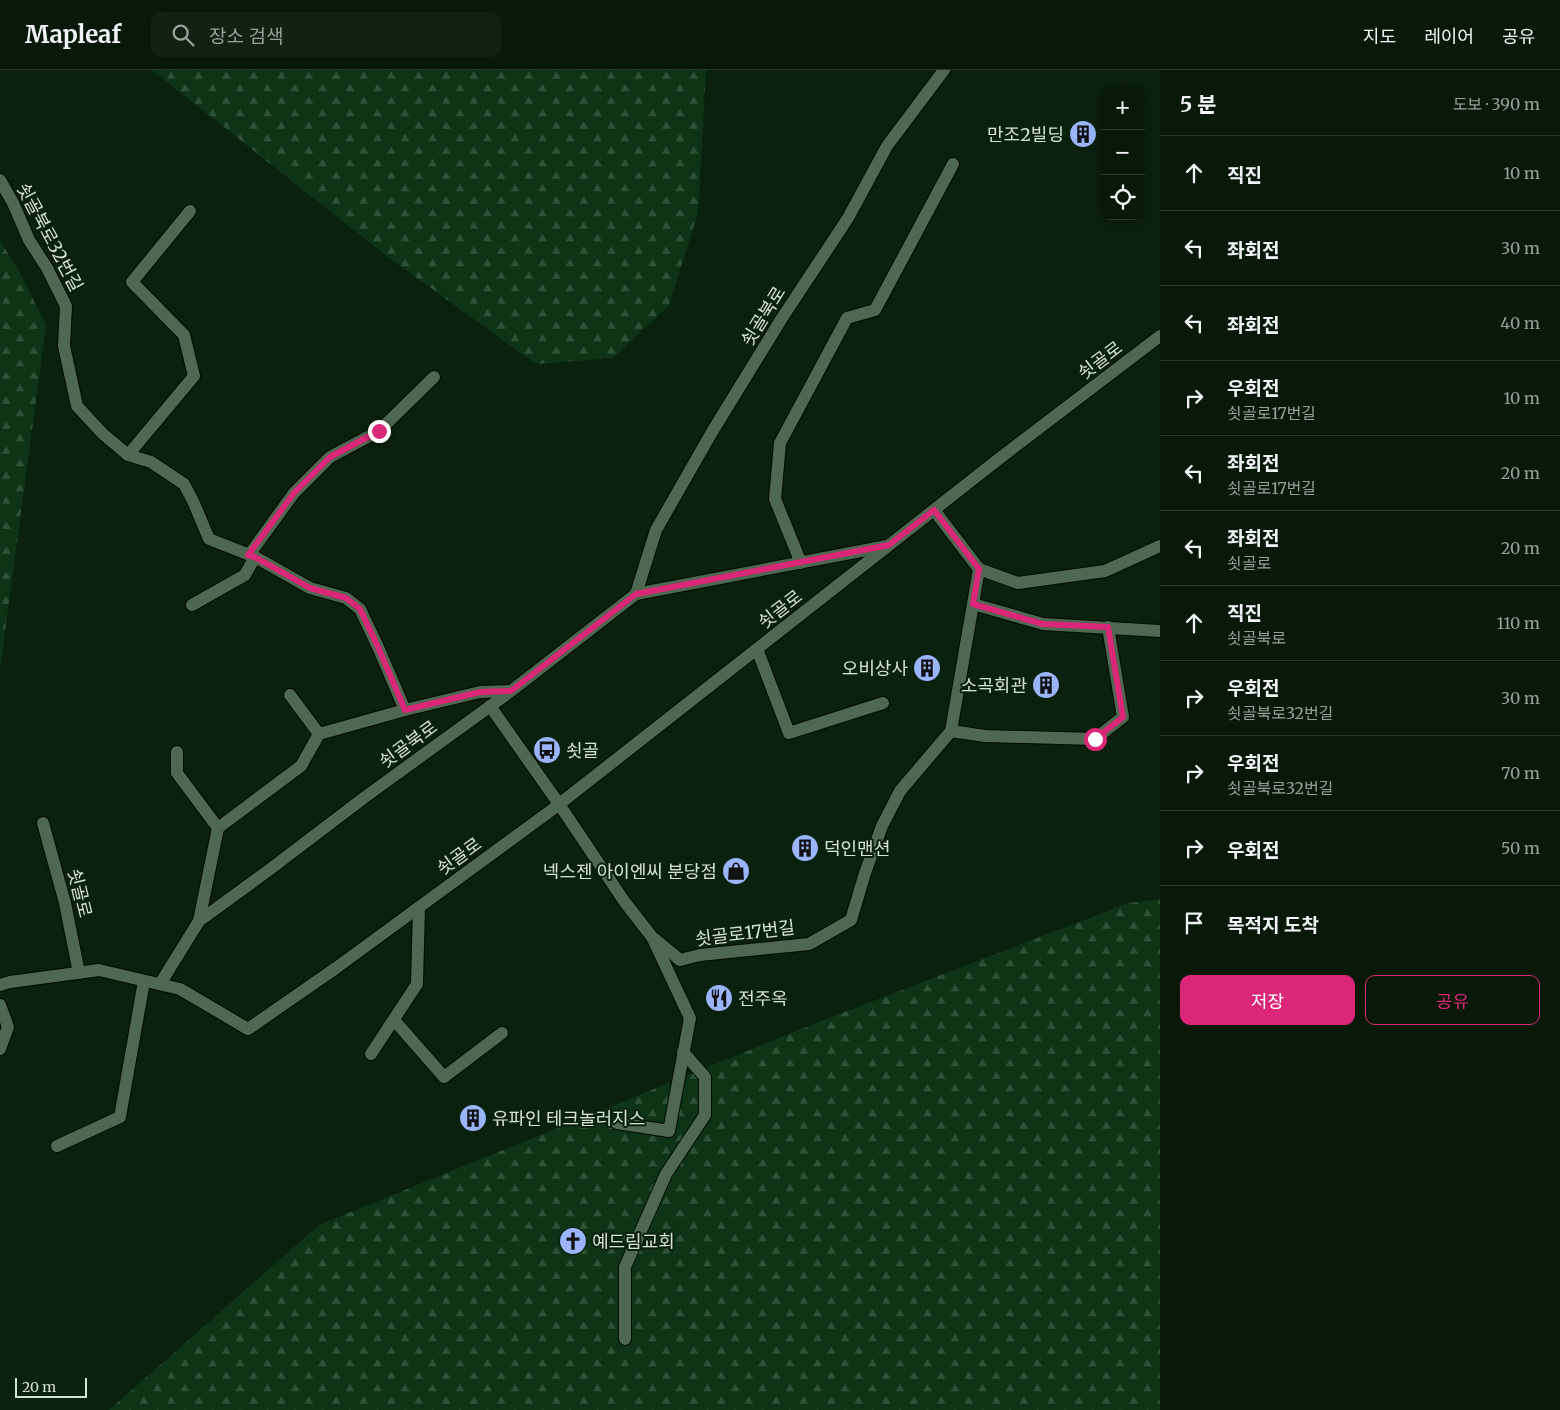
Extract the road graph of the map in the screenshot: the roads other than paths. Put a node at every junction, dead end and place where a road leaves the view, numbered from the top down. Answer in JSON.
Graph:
{"nodes":[{"id":1,"x":944,"y":70,"type":"edge"},
{"id":2,"x":953,"y":164,"type":"dead end"},
{"id":3,"x":0,"y":180,"type":"edge"},
{"id":4,"x":190,"y":211,"type":"dead end"},
{"id":5,"x":1160,"y":336,"type":"edge"},
{"id":6,"x":434,"y":377,"type":"dead end"},
{"id":7,"x":128,"y":455,"type":"junction"},
{"id":8,"x":934,"y":510,"type":"junction"},
{"id":9,"x":889,"y":545,"type":"junction"},
{"id":10,"x":1160,"y":546,"type":"edge"},
{"id":11,"x":252,"y":556,"type":"junction"},
{"id":12,"x":802,"y":563,"type":"junction"},
{"id":13,"x":979,"y":569,"type":"junction"},
{"id":14,"x":636,"y":594,"type":"junction"},
{"id":15,"x":973,"y":604,"type":"junction"},
{"id":16,"x":192,"y":605,"type":"dead end"},
{"id":17,"x":1108,"y":627,"type":"junction"},
{"id":18,"x":1160,"y":631,"type":"edge"},
{"id":19,"x":757,"y":649,"type":"junction"},
{"id":20,"x":511,"y":691,"type":"junction"},
{"id":21,"x":290,"y":695,"type":"dead end"},
{"id":22,"x":883,"y":703,"type":"dead end"},
{"id":23,"x":490,"y":706,"type":"junction"},
{"id":24,"x":405,"y":710,"type":"junction"},
{"id":25,"x":951,"y":731,"type":"junction"},
{"id":26,"x":318,"y":734,"type":"junction"},
{"id":27,"x":178,"y":752,"type":"dead end"},
{"id":28,"x":559,"y":804,"type":"junction"},
{"id":29,"x":43,"y":823,"type":"dead end"},
{"id":30,"x":218,"y":828,"type":"junction"},
{"id":31,"x":419,"y":907,"type":"junction"},
{"id":32,"x":199,"y":921,"type":"junction"},
{"id":33,"x":652,"y":937,"type":"junction"},
{"id":34,"x":79,"y":973,"type":"junction"},
{"id":35,"x":144,"y":981,"type":"junction"},
{"id":36,"x":160,"y":984,"type":"junction"},
{"id":37,"x":0,"y":985,"type":"edge"},
{"id":38,"x":0,"y":1004,"type":"edge"},
{"id":39,"x":394,"y":1020,"type":"junction"},
{"id":40,"x":502,"y":1034,"type":"dead end"},
{"id":41,"x":0,"y":1049,"type":"edge"},
{"id":42,"x":683,"y":1052,"type":"junction"},
{"id":43,"x":371,"y":1054,"type":"dead end"},
{"id":44,"x":617,"y":1123,"type":"dead end"},
{"id":45,"x":57,"y":1146,"type":"dead end"},
{"id":46,"x":625,"y":1339,"type":"dead end"}],
"edges":[{"from":1,"to":14,"type":"street","name":"쇳골북로"},
{"from":2,"to":12,"type":"street"},
{"from":3,"to":7,"type":"street","name":"쇳골북로32번길"},
{"from":4,"to":7,"type":"street"},
{"from":5,"to":8,"type":"street","name":"쇳골로"},
{"from":6,"to":11,"type":"street"},
{"from":7,"to":11,"type":"street","name":"쇳골북로32번길"},
{"from":8,"to":9,"type":"street","name":"쇳골로"},
{"from":8,"to":13,"type":"street"},
{"from":9,"to":12,"type":"street","name":"쇳골북로"},
{"from":9,"to":19,"type":"street","name":"쇳골로"},
{"from":10,"to":13,"type":"street"},
{"from":11,"to":16,"type":"street"},
{"from":11,"to":24,"type":"street","name":"쇳골북로32번길"},
{"from":12,"to":14,"type":"street","name":"쇳골북로"},
{"from":13,"to":15,"type":"street"},
{"from":14,"to":20,"type":"street","name":"쇳골북로"},
{"from":15,"to":17,"type":"street"},
{"from":15,"to":25,"type":"street"},
{"from":17,"to":18,"type":"street"},
{"from":17,"to":25,"type":"street"},
{"from":19,"to":22,"type":"street"},
{"from":19,"to":28,"type":"street","name":"쇳골로"},
{"from":20,"to":23,"type":"street","name":"쇳골북로"},
{"from":20,"to":24,"type":"street"},
{"from":21,"to":26,"type":"street"},
{"from":23,"to":28,"type":"street","name":"쇳골로17번길"},
{"from":23,"to":32,"type":"street","name":"쇳골북로"},
{"from":24,"to":26,"type":"street"},
{"from":25,"to":33,"type":"street","name":"쇳골로17번길"},
{"from":26,"to":30,"type":"street"},
{"from":27,"to":30,"type":"street"},
{"from":28,"to":31,"type":"street","name":"쇳골로"},
{"from":28,"to":33,"type":"street","name":"쇳골로17번길"},
{"from":29,"to":34,"type":"street","name":"쇳골로"},
{"from":30,"to":32,"type":"street","name":"쇳골북로"},
{"from":31,"to":36,"type":"street","name":"쇳골로"},
{"from":31,"to":39,"type":"street"},
{"from":32,"to":36,"type":"street","name":"쇳골북로"},
{"from":33,"to":42,"type":"street"},
{"from":34,"to":35,"type":"street","name":"쇳골로"},
{"from":34,"to":37,"type":"street","name":"쇳골로"},
{"from":35,"to":36,"type":"street","name":"쇳골로"},
{"from":35,"to":45,"type":"street"},
{"from":38,"to":41,"type":"street"},
{"from":39,"to":40,"type":"street"},
{"from":39,"to":43,"type":"street"},
{"from":42,"to":44,"type":"street"},
{"from":42,"to":46,"type":"street"}]}
